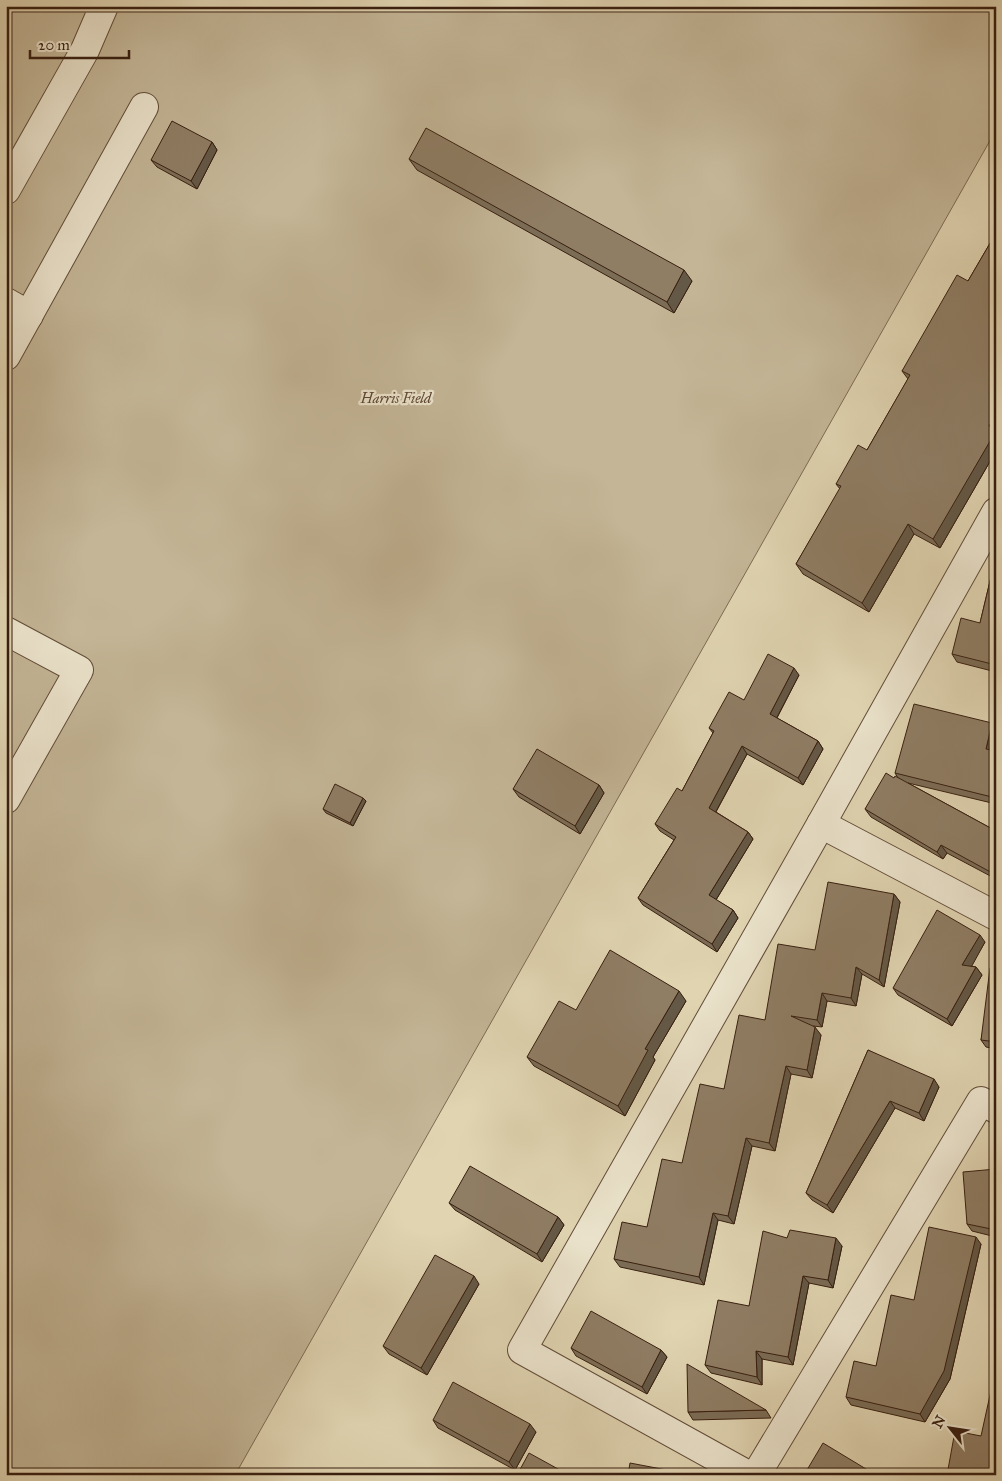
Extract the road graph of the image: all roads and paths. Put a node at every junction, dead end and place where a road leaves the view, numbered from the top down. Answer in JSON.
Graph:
{"nodes":[{"id":1,"x":104,"y":6,"type":"edge"},
{"id":2,"x":144,"y":107,"type":"dead end"},
{"id":3,"x":6,"y":190,"type":"edge"},
{"id":4,"x":18,"y":308,"type":"edge"},
{"id":5,"x":6,"y":356,"type":"edge"},
{"id":6,"x":996,"y":512,"type":"edge"},
{"id":7,"x":6,"y":631,"type":"edge"},
{"id":8,"x":6,"y":799,"type":"edge"},
{"id":9,"x":822,"y":824,"type":"junction"},
{"id":10,"x":996,"y":916,"type":"edge"},
{"id":11,"x":996,"y":1109,"type":"edge"},
{"id":12,"x":748,"y":1475,"type":"edge"},
{"id":13,"x":756,"y":1475,"type":"edge"}],
"edges":[{"from":1,"to":3,"type":"street"},
{"from":2,"to":4,"type":"street"},
{"from":4,"to":5,"type":"street"},
{"from":6,"to":9,"type":"street"},
{"from":7,"to":8,"type":"street"},
{"from":9,"to":10,"type":"street"},
{"from":9,"to":12,"type":"street"},
{"from":11,"to":13,"type":"street"}]}
